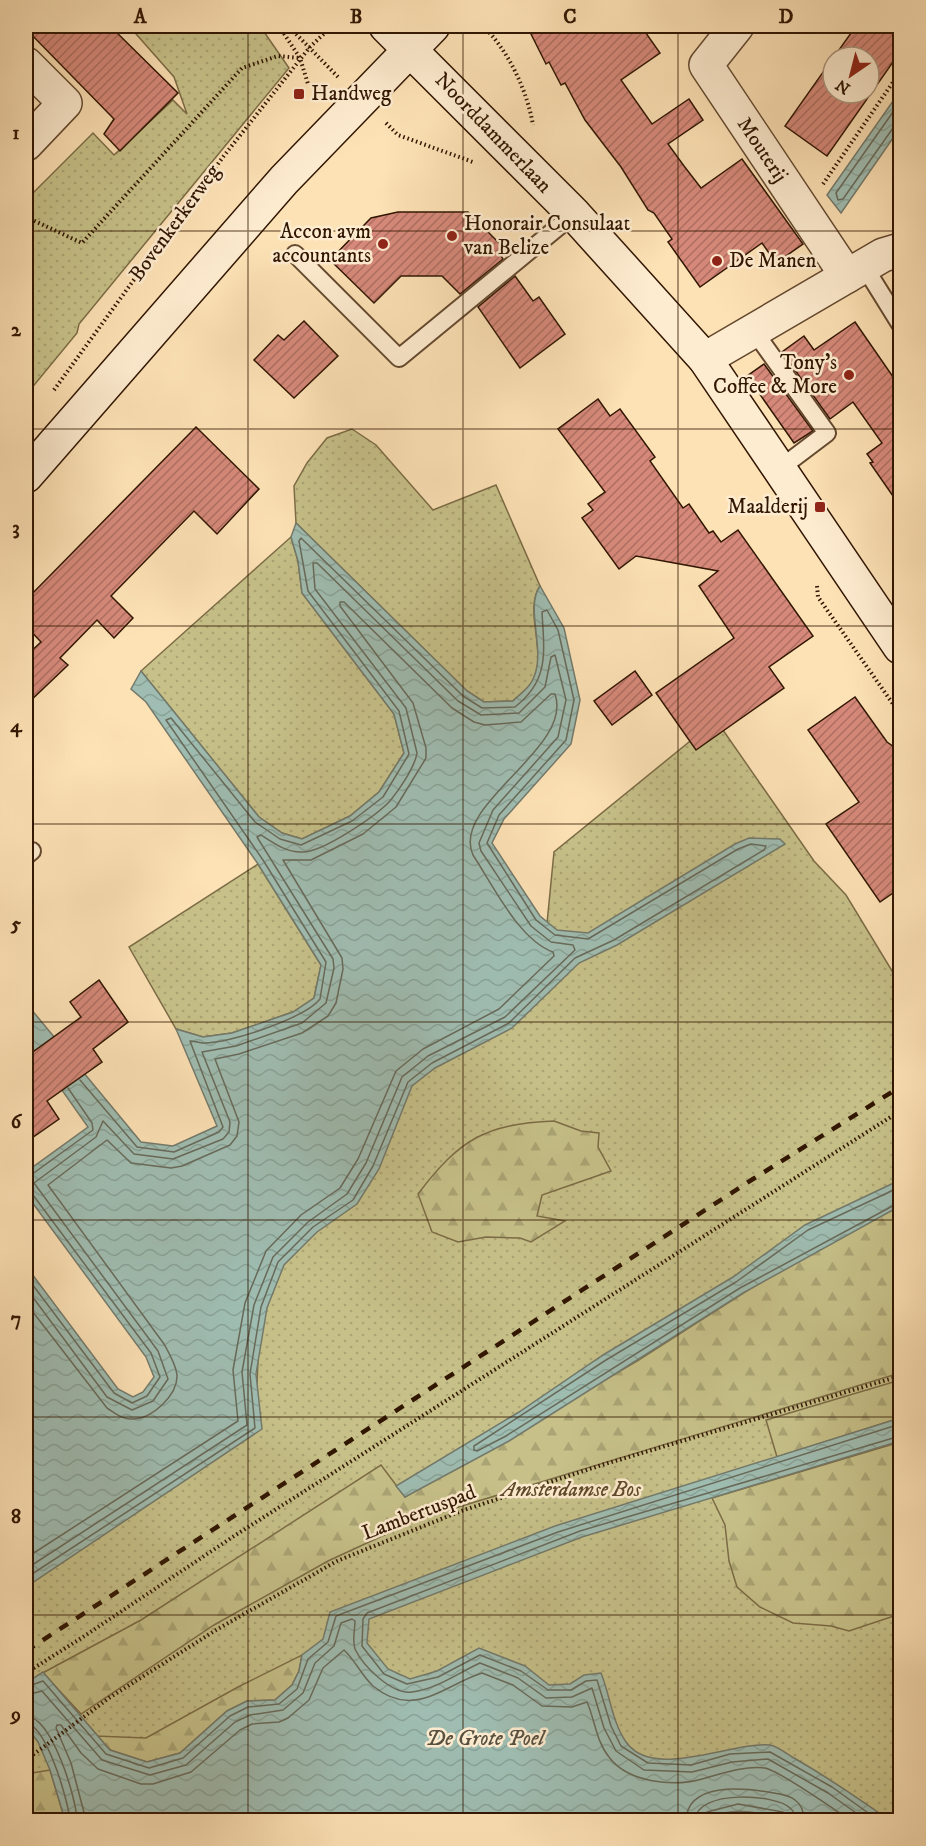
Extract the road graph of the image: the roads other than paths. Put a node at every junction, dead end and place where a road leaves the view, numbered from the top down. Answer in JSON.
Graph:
{"nodes":[{"id":1,"x":386,"y":26,"type":"edge"},
{"id":2,"x":433,"y":26,"type":"edge"},
{"id":3,"x":737,"y":26,"type":"edge"},
{"id":4,"x":410,"y":49,"type":"junction"},
{"id":5,"x":26,"y":64,"type":"edge"},
{"id":6,"x":26,"y":144,"type":"edge"},
{"id":7,"x":574,"y":214,"type":"junction"},
{"id":8,"x":900,"y":250,"type":"edge"},
{"id":9,"x":295,"y":254,"type":"dead end"},
{"id":10,"x":856,"y":271,"type":"junction"},
{"id":11,"x":900,"y":324,"type":"edge"},
{"id":12,"x":754,"y":331,"type":"junction"},
{"id":13,"x":705,"y":359,"type":"junction"},
{"id":14,"x":778,"y":471,"type":"junction"},
{"id":15,"x":26,"y":476,"type":"edge"},
{"id":16,"x":900,"y":647,"type":"edge"}],
"edges":[{"from":1,"to":4,"type":"street","name":"Noorddammerlaan"},
{"from":2,"to":4,"type":"street"},
{"from":3,"to":10,"type":"street","name":"Mouterij"},
{"from":4,"to":7,"type":"street","name":"Noorddammerlaan"},
{"from":4,"to":15,"type":"street"},
{"from":5,"to":6,"type":"street"},
{"from":7,"to":9,"type":"lane"},
{"from":7,"to":13,"type":"street","name":"Noorddammerlaan"},
{"from":8,"to":10,"type":"street"},
{"from":10,"to":11,"type":"lane"},
{"from":10,"to":12,"type":"street"},
{"from":12,"to":13,"type":"street"},
{"from":12,"to":14,"type":"lane"},
{"from":13,"to":14,"type":"street","name":"Noorddammerlaan"},
{"from":14,"to":16,"type":"street","name":"Noorddammerlaan"}]}
